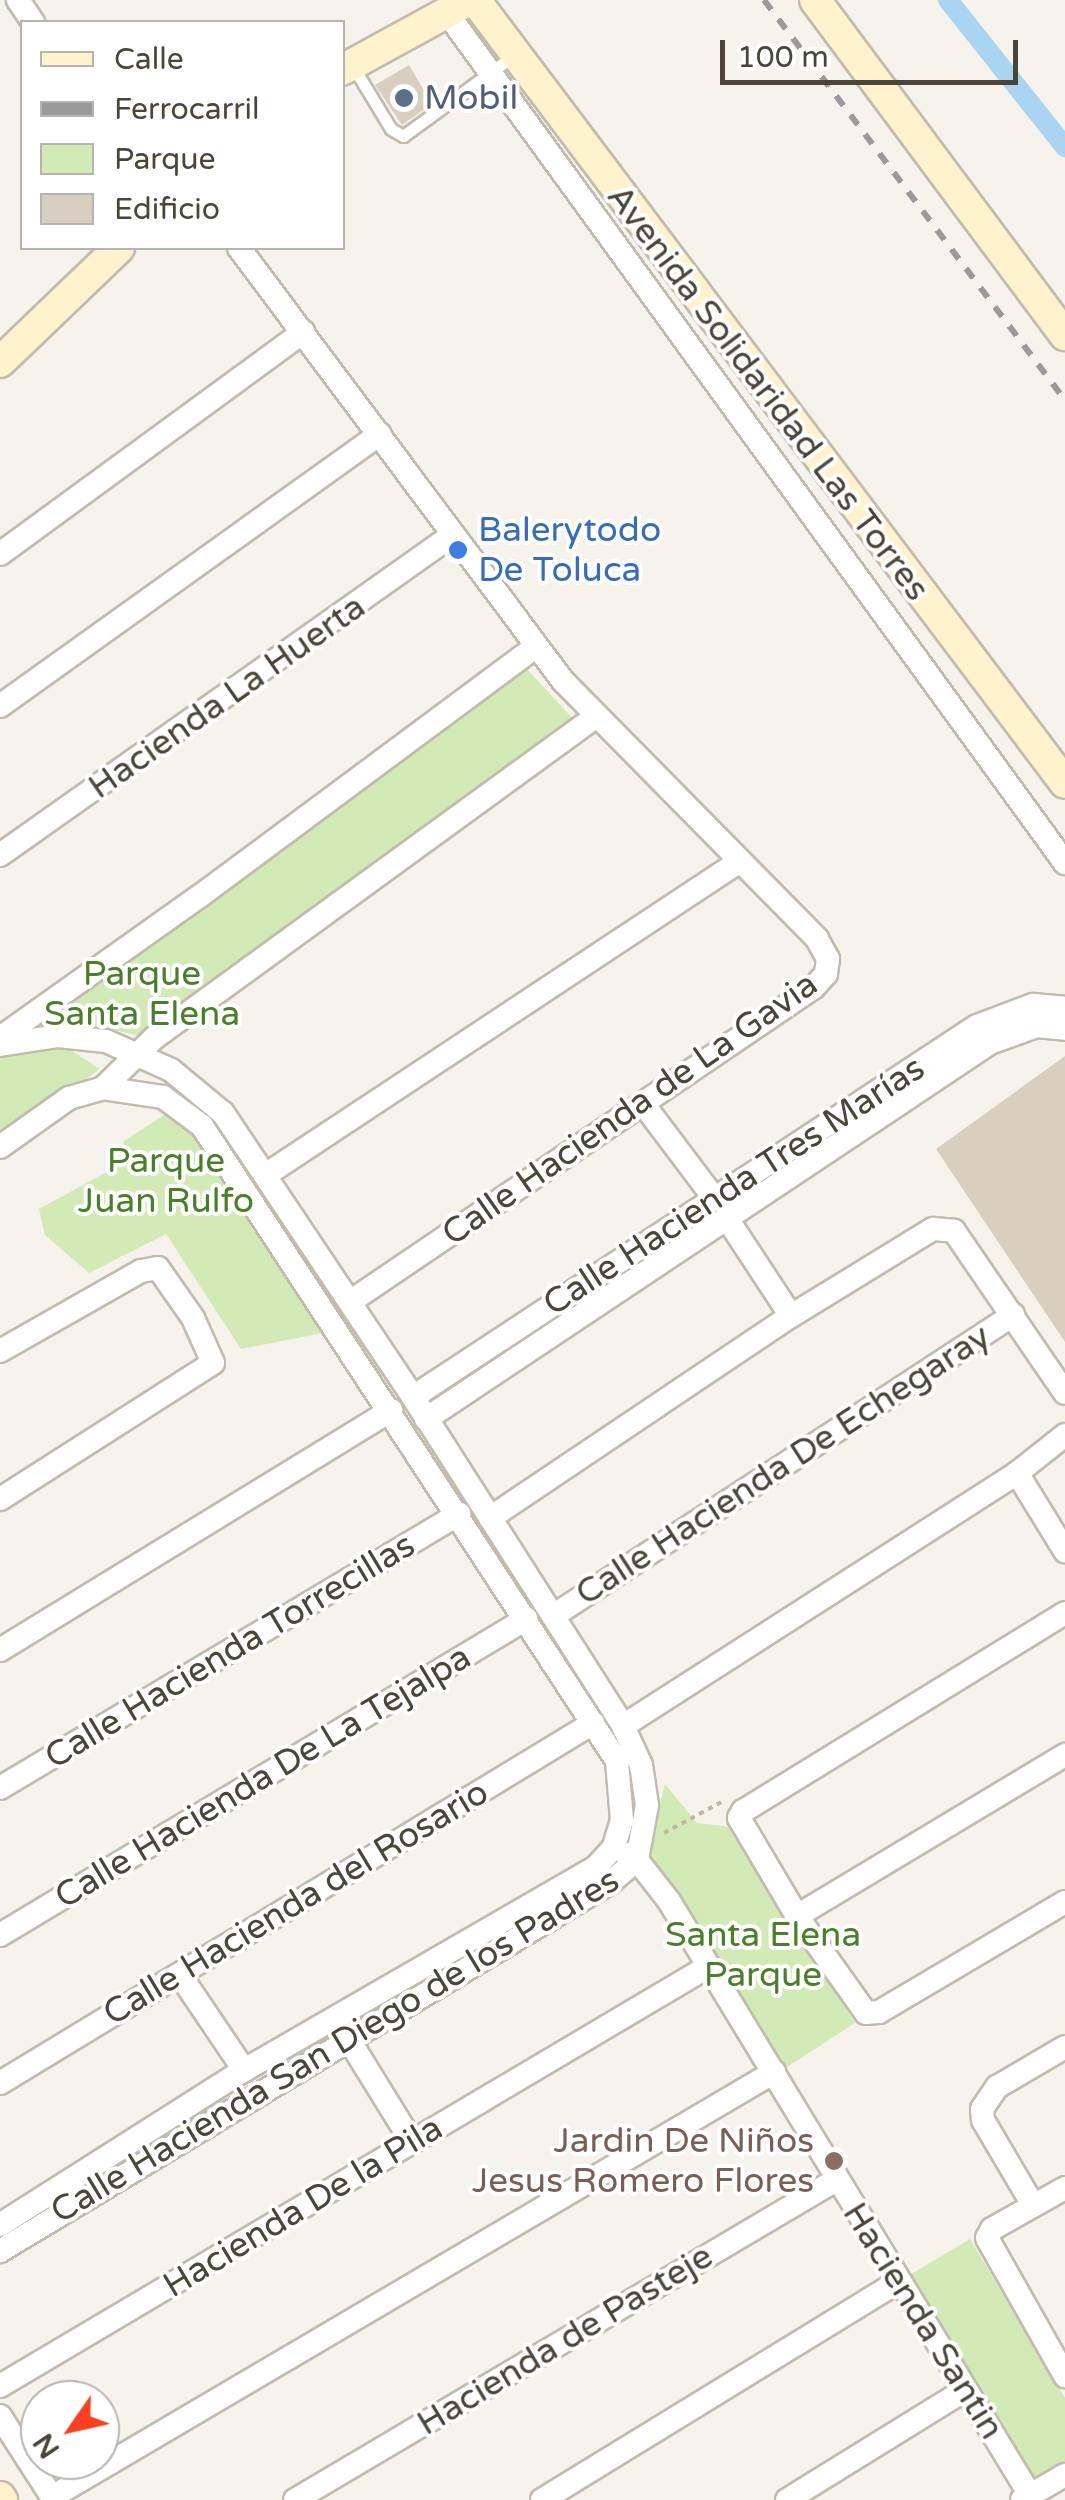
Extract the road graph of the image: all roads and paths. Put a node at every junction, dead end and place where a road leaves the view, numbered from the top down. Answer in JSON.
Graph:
{"nodes":[{"id":1,"x":815,"y":0,"type":"edge"},
{"id":2,"x":464,"y":4,"type":"edge"},
{"id":3,"x":514,"y":56,"type":"junction"},
{"id":4,"x":347,"y":67,"type":"edge"},
{"id":5,"x":487,"y":73,"type":"junction"},
{"id":6,"x":116,"y":250,"type":"edge"},
{"id":7,"x":241,"y":250,"type":"edge"},
{"id":8,"x":303,"y":332,"type":"junction"},
{"id":9,"x":1065,"y":335,"type":"edge"},
{"id":10,"x":0,"y":362,"type":"edge"},
{"id":11,"x":380,"y":434,"type":"junction"},
{"id":12,"x":451,"y":536,"type":"junction"},
{"id":13,"x":0,"y":554,"type":"edge"},
{"id":14,"x":535,"y":647,"type":"junction"},
{"id":15,"x":0,"y":706,"type":"edge"},
{"id":16,"x":595,"y":717,"type":"junction"},
{"id":17,"x":1065,"y":784,"type":"edge"},
{"id":18,"x":0,"y":855,"type":"edge"},
{"id":19,"x":740,"y":861,"type":"junction"},
{"id":20,"x":1065,"y":863,"type":"edge"},
{"id":21,"x":1060,"y":1017,"type":"edge"},
{"id":22,"x":0,"y":1042,"type":"edge"},
{"id":23,"x":135,"y":1053,"type":"junction"},
{"id":24,"x":103,"y":1088,"type":"junction"},
{"id":25,"x":644,"y":1106,"type":"junction"},
{"id":26,"x":0,"y":1148,"type":"edge"},
{"id":27,"x":267,"y":1174,"type":"junction"},
{"id":28,"x":720,"y":1208,"type":"junction"},
{"id":29,"x":316,"y":1250,"type":"junction"},
{"id":30,"x":296,"y":1265,"type":"junction"},
{"id":31,"x":622,"y":1273,"type":"junction"},
{"id":32,"x":350,"y":1302,"type":"junction"},
{"id":33,"x":1013,"y":1314,"type":"junction"},
{"id":34,"x":791,"y":1316,"type":"junction"},
{"id":35,"x":0,"y":1351,"type":"edge"},
{"id":36,"x":1065,"y":1394,"type":"edge"},
{"id":37,"x":414,"y":1397,"type":"junction"},
{"id":38,"x":391,"y":1410,"type":"junction"},
{"id":39,"x":426,"y":1419,"type":"junction"},
{"id":40,"x":1065,"y":1435,"type":"edge"},
{"id":41,"x":1017,"y":1473,"type":"junction"},
{"id":42,"x":0,"y":1498,"type":"edge"},
{"id":43,"x":459,"y":1514,"type":"junction"},
{"id":44,"x":490,"y":1518,"type":"junction"},
{"id":45,"x":1065,"y":1551,"type":"edge"},
{"id":46,"x":513,"y":1577,"type":"junction"},
{"id":47,"x":1065,"y":1613,"type":"edge"},
{"id":48,"x":553,"y":1616,"type":"junction"},
{"id":49,"x":526,"y":1619,"type":"junction"},
{"id":50,"x":0,"y":1650,"type":"edge"},
{"id":51,"x":592,"y":1722,"type":"junction"},
{"id":52,"x":623,"y":1726,"type":"junction"},
{"id":53,"x":1065,"y":1756,"type":"edge"},
{"id":54,"x":0,"y":1788,"type":"edge"},
{"id":55,"x":744,"y":1821,"type":"junction"},
{"id":56,"x":614,"y":1847,"type":"junction"},
{"id":57,"x":640,"y":1853,"type":"junction"},
{"id":58,"x":1065,"y":1902,"type":"edge"},
{"id":59,"x":797,"y":1916,"type":"junction"},
{"id":60,"x":0,"y":1935,"type":"edge"},
{"id":61,"x":709,"y":1966,"type":"junction"},
{"id":62,"x":421,"y":1969,"type":"junction"},
{"id":63,"x":180,"y":1974,"type":"junction"},
{"id":64,"x":436,"y":1988,"type":"junction"},
{"id":65,"x":349,"y":2040,"type":"junction"},
{"id":66,"x":1065,"y":2047,"type":"edge"},
{"id":67,"x":244,"y":2070,"type":"junction"},
{"id":68,"x":774,"y":2072,"type":"junction"},
{"id":69,"x":0,"y":2082,"type":"edge"},
{"id":70,"x":412,"y":2142,"type":"junction"},
{"id":71,"x":128,"y":2157,"type":"junction"},
{"id":72,"x":836,"y":2180,"type":"junction"},
{"id":73,"x":1065,"y":2188,"type":"edge"},
{"id":74,"x":1034,"y":2205,"type":"junction"},
{"id":75,"x":0,"y":2224,"type":"edge"},
{"id":76,"x":0,"y":2250,"type":"edge"},
{"id":77,"x":898,"y":2282,"type":"junction"},
{"id":78,"x":1065,"y":2330,"type":"edge"},
{"id":79,"x":1044,"y":2342,"type":"junction"},
{"id":80,"x":1065,"y":2376,"type":"edge"},
{"id":81,"x":0,"y":2386,"type":"edge"},
{"id":82,"x":966,"y":2390,"type":"junction"},
{"id":83,"x":0,"y":2416,"type":"edge"},
{"id":84,"x":1065,"y":2475,"type":"edge"},
{"id":85,"x":53,"y":2498,"type":"edge"},
{"id":86,"x":1028,"y":2498,"type":"edge"},
{"id":87,"x":295,"y":2500,"type":"edge"},
{"id":88,"x":542,"y":2500,"type":"edge"},
{"id":89,"x":787,"y":2500,"type":"edge"}],
"edges":[{"from":1,"to":9,"type":"main road"},
{"from":2,"to":3,"type":"main road","name":"Avenida Solidaridad Las Torres"},
{"from":2,"to":4,"type":"main road"},
{"from":2,"to":5,"type":"street"},
{"from":3,"to":5,"type":"lane"},
{"from":3,"to":17,"type":"main road","name":"Avenida Solidaridad Las Torres"},
{"from":4,"to":5,"type":"lane"},
{"from":5,"to":20,"type":"street"},
{"from":6,"to":10,"type":"main road"},
{"from":7,"to":8,"type":"street","name":"Calle Hacienda de La Gavia"},
{"from":8,"to":11,"type":"street","name":"Calle Hacienda de La Gavia"},
{"from":8,"to":13,"type":"street"},
{"from":11,"to":12,"type":"street","name":"Calle Hacienda de La Gavia"},
{"from":11,"to":15,"type":"street"},
{"from":12,"to":14,"type":"street","name":"Calle Hacienda de La Gavia"},
{"from":12,"to":18,"type":"street","name":"Hacienda La Huerta"},
{"from":14,"to":16,"type":"street","name":"Calle Hacienda de La Gavia"},
{"from":14,"to":22,"type":"street"},
{"from":16,"to":19,"type":"street","name":"Calle Hacienda de La Gavia"},
{"from":16,"to":23,"type":"street"},
{"from":19,"to":25,"type":"street","name":"Calle Hacienda de La Gavia"},
{"from":19,"to":27,"type":"street"},
{"from":21,"to":28,"type":"street","name":"Calle Hacienda Tres Marías"},
{"from":22,"to":23,"type":"street","name":"Calle Hacienda San Diego de los Padres"},
{"from":23,"to":24,"type":"street"},
{"from":23,"to":27,"type":"street","name":"Calle Hacienda San Diego de los Padres"},
{"from":24,"to":26,"type":"street"},
{"from":24,"to":30,"type":"street","name":"Calle Hacienda San Diego de los Padres"},
{"from":25,"to":28,"type":"street"},
{"from":25,"to":32,"type":"street","name":"Calle Hacienda de La Gavia"},
{"from":27,"to":29,"type":"street","name":"Calle Hacienda San Diego de los Padres"},
{"from":28,"to":31,"type":"street","name":"Calle Hacienda Tres Marías"},
{"from":28,"to":34,"type":"street"},
{"from":29,"to":30,"type":"street"},
{"from":29,"to":32,"type":"street","name":"Calle Hacienda San Diego de los Padres"},
{"from":30,"to":38,"type":"street","name":"Calle Hacienda San Diego de los Padres"},
{"from":31,"to":37,"type":"street","name":"Calle Hacienda Tres Marías"},
{"from":31,"to":39,"type":"street","name":"Calle Hacienda Tres Marías"},
{"from":32,"to":37,"type":"street","name":"Calle Hacienda San Diego de los Padres"},
{"from":33,"to":34,"type":"street"},
{"from":33,"to":36,"type":"street"},
{"from":33,"to":48,"type":"street","name":"Calle Hacienda De Echegaray"},
{"from":34,"to":44,"type":"street"},
{"from":35,"to":42,"type":"street"},
{"from":37,"to":39,"type":"street","name":"Calle Hacienda San Diego de los Padres"},
{"from":38,"to":43,"type":"street","name":"Calle Hacienda San Diego de los Padres"},
{"from":38,"to":50,"type":"street"},
{"from":39,"to":44,"type":"street","name":"Calle Hacienda San Diego de los Padres"},
{"from":40,"to":41,"type":"street"},
{"from":41,"to":45,"type":"street"},
{"from":41,"to":52,"type":"street"},
{"from":43,"to":46,"type":"street","name":"Calle Hacienda San Diego de los Padres"},
{"from":43,"to":54,"type":"street","name":"Calle Hacienda Torrecillas"},
{"from":44,"to":46,"type":"street","name":"Calle Hacienda San Diego de los Padres"},
{"from":46,"to":48,"type":"street","name":"Calle Hacienda San Diego de los Padres"},
{"from":46,"to":49,"type":"street","name":"Calle Hacienda San Diego de los Padres"},
{"from":47,"to":55,"type":"street"},
{"from":48,"to":52,"type":"street","name":"Calle Hacienda San Diego de los Padres"},
{"from":49,"to":51,"type":"street","name":"Calle Hacienda San Diego de los Padres"},
{"from":49,"to":60,"type":"street","name":"Calle Hacienda De La Tejalpa"},
{"from":51,"to":56,"type":"street","name":"Calle Hacienda San Diego de los Padres"},
{"from":51,"to":63,"type":"street","name":"Calle Hacienda del Rosario"},
{"from":52,"to":57,"type":"street","name":"Calle Hacienda San Diego de los Padres"},
{"from":53,"to":59,"type":"street"},
{"from":55,"to":57,"type":"path"},
{"from":55,"to":59,"type":"street"},
{"from":56,"to":57,"type":"street","name":"Hacienda Santin"},
{"from":56,"to":62,"type":"street","name":"Calle Hacienda San Diego de los Padres"},
{"from":57,"to":61,"type":"street","name":"Hacienda Santin"},
{"from":57,"to":64,"type":"street","name":"Calle Hacienda San Diego de los Padres"},
{"from":58,"to":59,"type":"street"},
{"from":61,"to":68,"type":"street","name":"Hacienda Santin"},
{"from":61,"to":70,"type":"street","name":"Hacienda De la Pila"},
{"from":62,"to":64,"type":"street"},
{"from":62,"to":67,"type":"street","name":"Calle Hacienda San Diego de los Padres"},
{"from":63,"to":67,"type":"street"},
{"from":63,"to":69,"type":"street","name":"Calle Hacienda del Rosario"},
{"from":64,"to":65,"type":"street","name":"Calle Hacienda San Diego de los Padres"},
{"from":65,"to":70,"type":"street"},
{"from":65,"to":71,"type":"street","name":"Calle Hacienda San Diego de los Padres"},
{"from":66,"to":74,"type":"street"},
{"from":67,"to":71,"type":"street","name":"Calle Hacienda San Diego de los Padres"},
{"from":68,"to":72,"type":"street","name":"Hacienda Santin"},
{"from":68,"to":85,"type":"street"},
{"from":70,"to":81,"type":"street","name":"Hacienda De la Pila"},
{"from":71,"to":75,"type":"street","name":"Calle Hacienda San Diego de los Padres"},
{"from":71,"to":76,"type":"street","name":"Calle Hacienda San Diego de los Padres"},
{"from":72,"to":77,"type":"street","name":"Hacienda Santin"},
{"from":72,"to":87,"type":"street","name":"Hacienda de Pasteje"},
{"from":73,"to":74,"type":"street"},
{"from":74,"to":79,"type":"street"},
{"from":77,"to":82,"type":"street","name":"Hacienda Santin"},
{"from":77,"to":88,"type":"street"},
{"from":78,"to":79,"type":"street"},
{"from":79,"to":80,"type":"street"},
{"from":82,"to":86,"type":"street","name":"Hacienda Santin"},
{"from":82,"to":89,"type":"street"},
{"from":83,"to":85,"type":"street"},
{"from":84,"to":86,"type":"street"}]}
